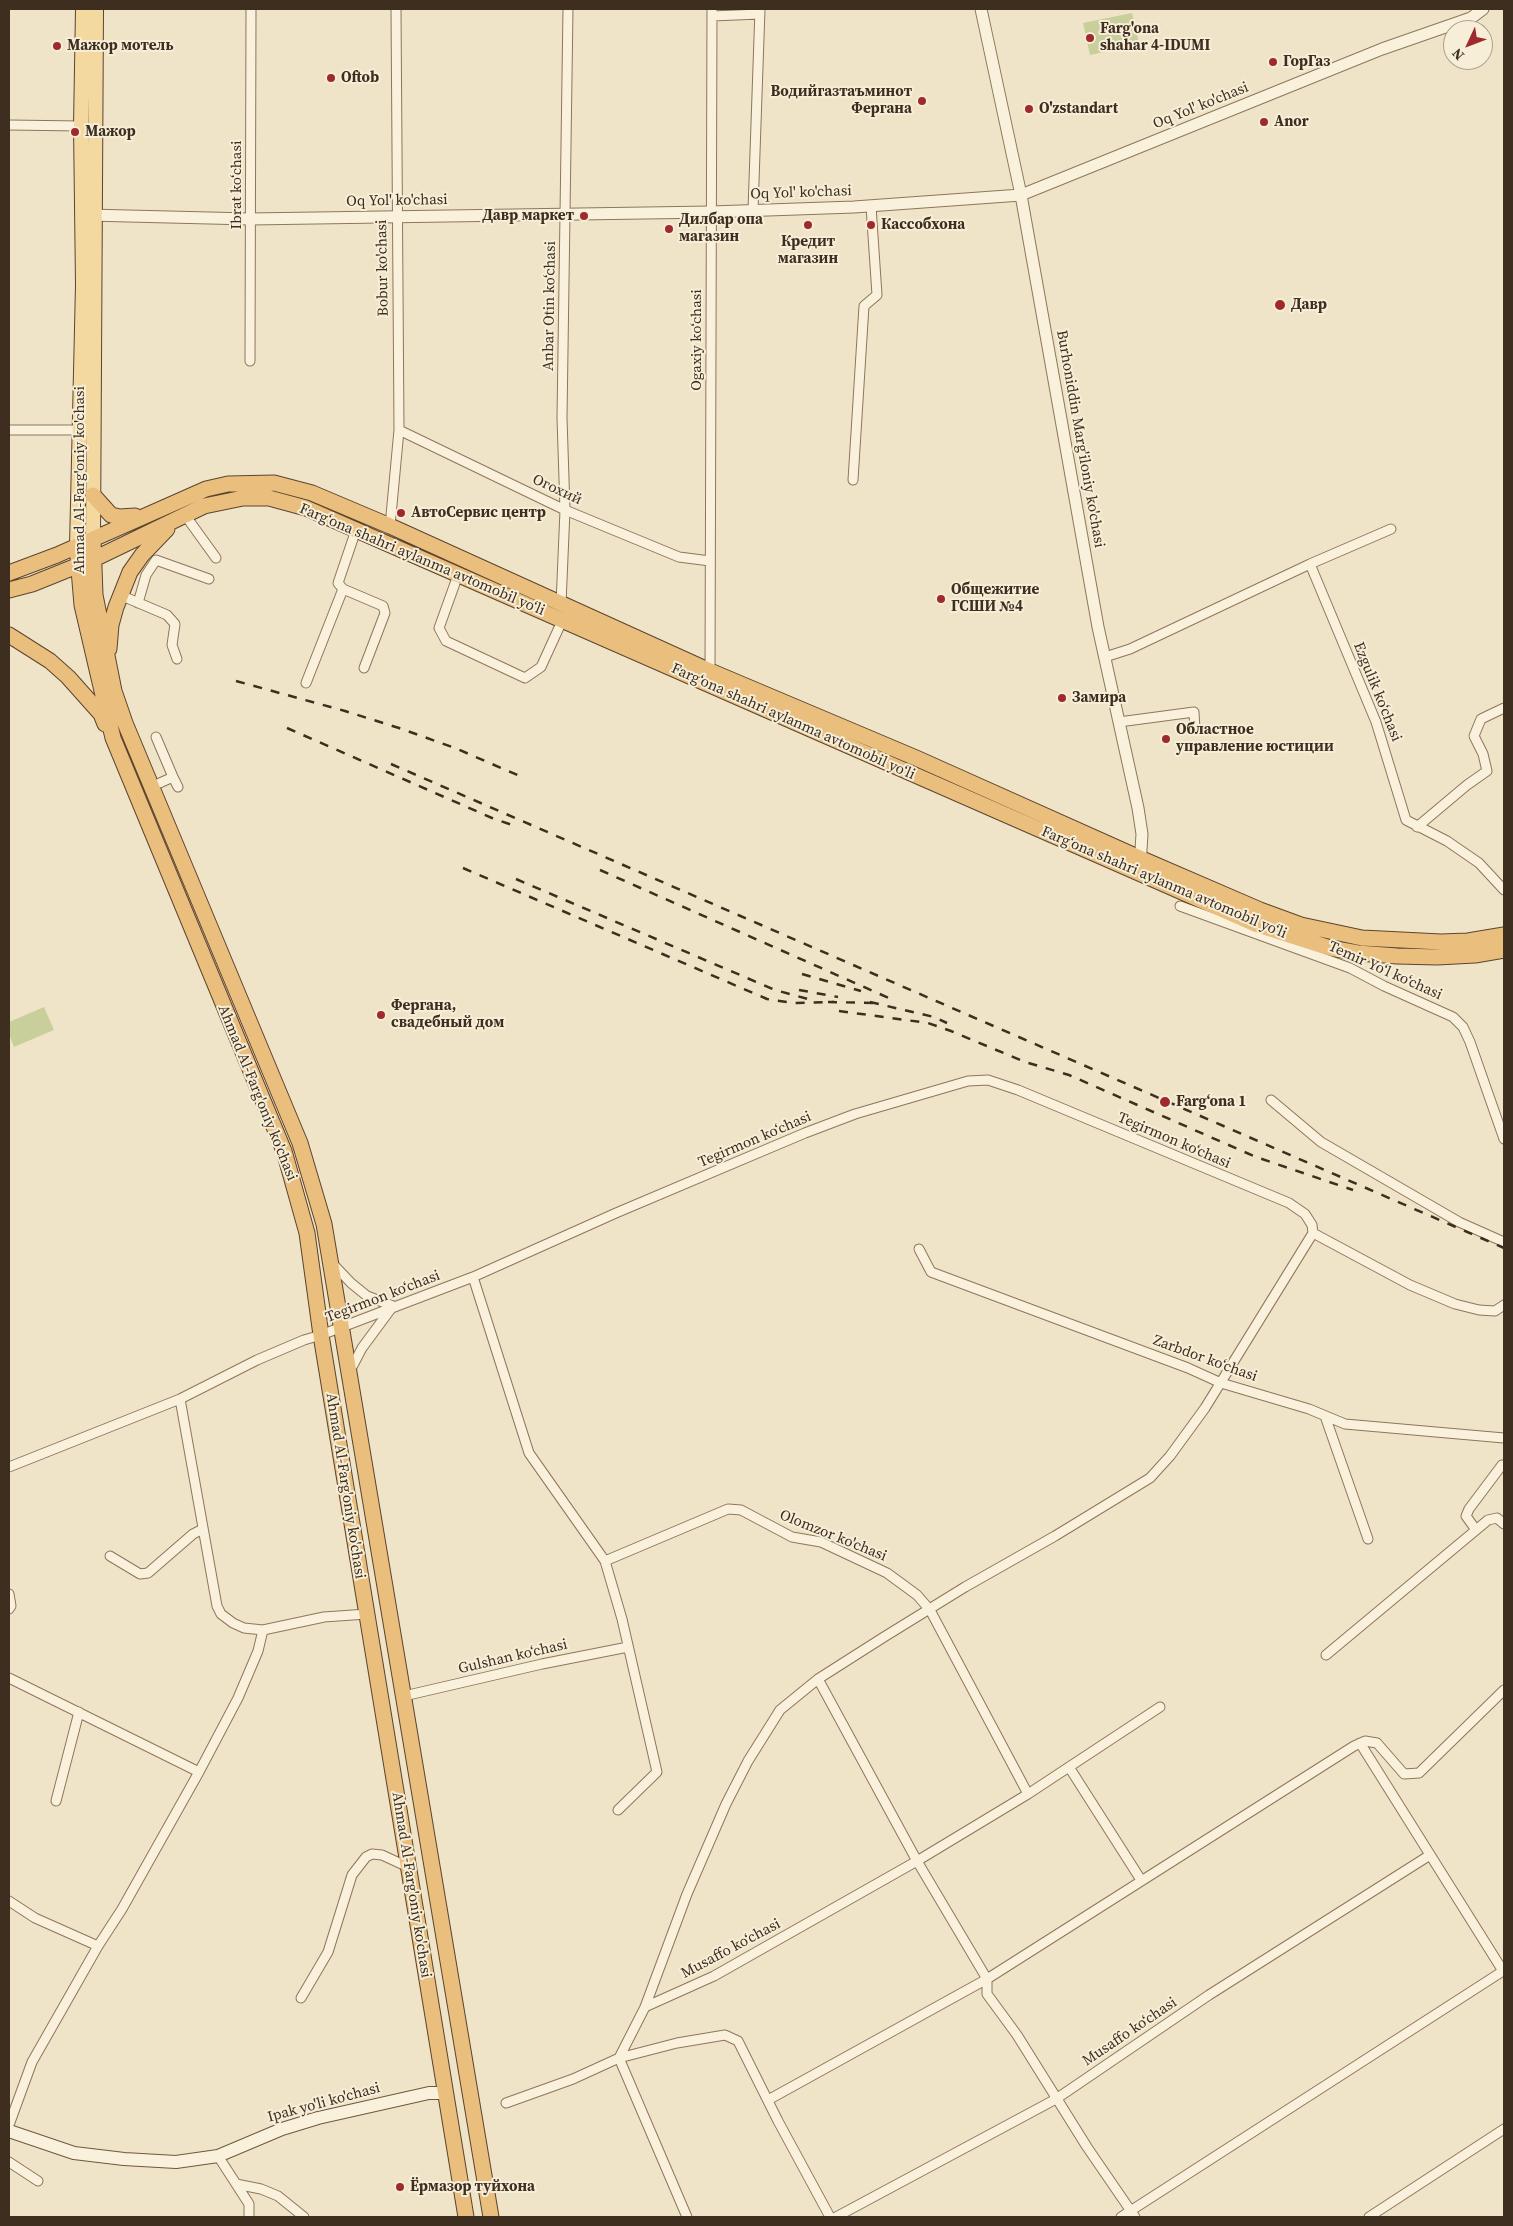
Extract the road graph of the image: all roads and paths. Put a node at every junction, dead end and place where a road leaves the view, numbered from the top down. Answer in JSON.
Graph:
{"nodes":[{"id":1,"x":82,"y":9,"type":"edge"},
{"id":2,"x":96,"y":9,"type":"edge"},
{"id":3,"x":251,"y":9,"type":"edge"},
{"id":4,"x":396,"y":9,"type":"edge"},
{"id":5,"x":568,"y":9,"type":"edge"},
{"id":6,"x":981,"y":9,"type":"edge"},
{"id":7,"x":1483,"y":9,"type":"edge"},
{"id":8,"x":760,"y":11,"type":"edge"},
{"id":9,"x":712,"y":12,"type":"edge"},
{"id":10,"x":1469,"y":13,"type":"edge"},
{"id":11,"x":9,"y":125,"type":"edge"},
{"id":12,"x":81,"y":126,"type":"junction"},
{"id":13,"x":1021,"y":195,"type":"junction"},
{"id":14,"x":871,"y":206,"type":"junction"},
{"id":15,"x":753,"y":210,"type":"junction"},
{"id":16,"x":711,"y":212,"type":"junction"},
{"id":17,"x":565,"y":213,"type":"junction"},
{"id":18,"x":90,"y":215,"type":"junction"},
{"id":19,"x":397,"y":216,"type":"junction"},
{"id":20,"x":250,"y":219,"type":"junction"},
{"id":21,"x":250,"y":362,"type":"dead end"},
{"id":22,"x":9,"y":430,"type":"edge"},
{"id":23,"x":80,"y":430,"type":"junction"},
{"id":24,"x":399,"y":430,"type":"junction"},
{"id":25,"x":853,"y":480,"type":"dead end"},
{"id":26,"x":93,"y":495,"type":"junction"},
{"id":27,"x":565,"y":510,"type":"junction"},
{"id":28,"x":142,"y":516,"type":"junction"},
{"id":29,"x":183,"y":516,"type":"junction"},
{"id":30,"x":390,"y":526,"type":"junction"},
{"id":31,"x":1391,"y":529,"type":"dead end"},
{"id":32,"x":356,"y":530,"type":"junction"},
{"id":33,"x":93,"y":539,"type":"junction"},
{"id":34,"x":386,"y":543,"type":"junction"},
{"id":35,"x":77,"y":546,"type":"junction"},
{"id":36,"x":216,"y":558,"type":"dead end"},
{"id":37,"x":94,"y":560,"type":"junction"},
{"id":38,"x":710,"y":561,"type":"junction"},
{"id":39,"x":1310,"y":564,"type":"junction"},
{"id":40,"x":78,"y":566,"type":"junction"},
{"id":41,"x":9,"y":573,"type":"edge"},
{"id":42,"x":458,"y":574,"type":"junction"},
{"id":43,"x":209,"y":579,"type":"dead end"},
{"id":44,"x":343,"y":589,"type":"junction"},
{"id":45,"x":9,"y":590,"type":"edge"},
{"id":46,"x":120,"y":596,"type":"junction"},
{"id":47,"x":138,"y":603,"type":"junction"},
{"id":48,"x":561,"y":604,"type":"junction"},
{"id":49,"x":562,"y":621,"type":"junction"},
{"id":50,"x":9,"y":635,"type":"edge"},
{"id":51,"x":1105,"y":657,"type":"junction"},
{"id":52,"x":176,"y":659,"type":"dead end"},
{"id":53,"x":108,"y":668,"type":"junction"},
{"id":54,"x":364,"y":668,"type":"dead end"},
{"id":55,"x":710,"y":671,"type":"junction"},
{"id":56,"x":306,"y":683,"type":"dead end"},
{"id":57,"x":1504,"y":708,"type":"edge"},
{"id":58,"x":1119,"y":722,"type":"junction"},
{"id":59,"x":1195,"y":729,"type":"dead end"},
{"id":60,"x":156,"y":737,"type":"dead end"},
{"id":61,"x":113,"y":738,"type":"junction"},
{"id":62,"x":173,"y":777,"type":"junction"},
{"id":63,"x":153,"y":786,"type":"junction"},
{"id":64,"x":178,"y":787,"type":"dead end"},
{"id":65,"x":1417,"y":827,"type":"junction"},
{"id":66,"x":1140,"y":867,"type":"junction"},
{"id":67,"x":1504,"y":890,"type":"edge"},
{"id":68,"x":1180,"y":906,"type":"dead end"},
{"id":69,"x":1504,"y":935,"type":"edge"},
{"id":70,"x":1504,"y":950,"type":"edge"},
{"id":71,"x":1271,"y":1100,"type":"dead end"},
{"id":72,"x":1504,"y":1140,"type":"edge"},
{"id":73,"x":1313,"y":1233,"type":"junction"},
{"id":74,"x":1504,"y":1242,"type":"edge"},
{"id":75,"x":919,"y":1249,"type":"dead end"},
{"id":76,"x":331,"y":1263,"type":"junction"},
{"id":77,"x":473,"y":1276,"type":"junction"},
{"id":78,"x":1504,"y":1305,"type":"edge"},
{"id":79,"x":393,"y":1306,"type":"junction"},
{"id":80,"x":342,"y":1326,"type":"junction"},
{"id":81,"x":321,"y":1335,"type":"junction"},
{"id":82,"x":350,"y":1371,"type":"junction"},
{"id":83,"x":1221,"y":1383,"type":"junction"},
{"id":84,"x":180,"y":1399,"type":"junction"},
{"id":85,"x":1325,"y":1416,"type":"junction"},
{"id":86,"x":1504,"y":1438,"type":"edge"},
{"id":87,"x":1502,"y":1465,"type":"dead end"},
{"id":88,"x":9,"y":1466,"type":"edge"},
{"id":89,"x":1504,"y":1524,"type":"edge"},
{"id":90,"x":203,"y":1529,"type":"junction"},
{"id":91,"x":1476,"y":1530,"type":"junction"},
{"id":92,"x":1368,"y":1539,"type":"dead end"},
{"id":93,"x":110,"y":1556,"type":"dead end"},
{"id":94,"x":605,"y":1561,"type":"junction"},
{"id":95,"x":9,"y":1594,"type":"edge"},
{"id":96,"x":9,"y":1609,"type":"edge"},
{"id":97,"x":930,"y":1610,"type":"junction"},
{"id":98,"x":367,"y":1614,"type":"junction"},
{"id":99,"x":263,"y":1630,"type":"junction"},
{"id":100,"x":628,"y":1646,"type":"junction"},
{"id":101,"x":1326,"y":1655,"type":"dead end"},
{"id":102,"x":9,"y":1678,"type":"edge"},
{"id":103,"x":818,"y":1678,"type":"junction"},
{"id":104,"x":1504,"y":1690,"type":"edge"},
{"id":105,"x":404,"y":1696,"type":"junction"},
{"id":106,"x":1160,"y":1707,"type":"dead end"},
{"id":107,"x":79,"y":1712,"type":"junction"},
{"id":108,"x":1360,"y":1743,"type":"junction"},
{"id":109,"x":1069,"y":1767,"type":"junction"},
{"id":110,"x":199,"y":1772,"type":"junction"},
{"id":111,"x":1028,"y":1794,"type":"junction"},
{"id":112,"x":56,"y":1801,"type":"dead end"},
{"id":113,"x":618,"y":1810,"type":"dead end"},
{"id":114,"x":1430,"y":1855,"type":"junction"},
{"id":115,"x":917,"y":1861,"type":"junction"},
{"id":116,"x":408,"y":1867,"type":"junction"},
{"id":117,"x":1141,"y":1880,"type":"junction"},
{"id":118,"x":9,"y":1901,"type":"edge"},
{"id":119,"x":98,"y":1946,"type":"junction"},
{"id":120,"x":987,"y":1979,"type":"junction"},
{"id":121,"x":301,"y":1998,"type":"dead end"},
{"id":122,"x":646,"y":2007,"type":"junction"},
{"id":123,"x":620,"y":2058,"type":"junction"},
{"id":124,"x":468,"y":2086,"type":"junction"},
{"id":125,"x":445,"y":2093,"type":"junction"},
{"id":126,"x":1056,"y":2099,"type":"junction"},
{"id":127,"x":768,"y":2100,"type":"junction"},
{"id":128,"x":506,"y":2104,"type":"dead end"},
{"id":129,"x":9,"y":2125,"type":"edge"},
{"id":130,"x":1504,"y":2129,"type":"edge"},
{"id":131,"x":9,"y":2131,"type":"edge"},
{"id":132,"x":218,"y":2156,"type":"junction"},
{"id":133,"x":9,"y":2162,"type":"edge"},
{"id":134,"x":38,"y":2181,"type":"dead end"},
{"id":135,"x":236,"y":2184,"type":"junction"},
{"id":136,"x":1133,"y":2214,"type":"edge"},
{"id":137,"x":249,"y":2217,"type":"edge"},
{"id":138,"x":304,"y":2217,"type":"edge"},
{"id":139,"x":466,"y":2217,"type":"edge"},
{"id":140,"x":491,"y":2217,"type":"edge"},
{"id":141,"x":687,"y":2217,"type":"edge"},
{"id":142,"x":830,"y":2217,"type":"edge"},
{"id":143,"x":836,"y":2217,"type":"edge"},
{"id":144,"x":1120,"y":2217,"type":"edge"},
{"id":145,"x":1369,"y":2217,"type":"edge"}],
"edges":[{"from":1,"to":12,"type":"main road","name":"Ahmad Al-Farg'oniy ko'chasi"},
{"from":2,"to":18,"type":"main road","name":"Ahmad Al-Farg'oniy ko'chasi"},
{"from":3,"to":20,"type":"street","name":"Ibrat koʻchasi"},
{"from":4,"to":19,"type":"street","name":"Bobur ko'chasi"},
{"from":5,"to":17,"type":"street","name":"Anbar Otin koʻchasi"},
{"from":6,"to":13,"type":"street","name":"Burhoniddin Marg'iloniy ko'chasi"},
{"from":7,"to":10,"type":"street","name":"Oq Yol' ko'chasi"},
{"from":8,"to":9,"type":"street"},
{"from":8,"to":15,"type":"street"},
{"from":9,"to":16,"type":"street","name":"Ogaxiy koʻchasi"},
{"from":10,"to":13,"type":"street","name":"Oq Yol' ko'chasi"},
{"from":11,"to":12,"type":"street"},
{"from":12,"to":18,"type":"main road","name":"Ahmad Al-Farg'oniy ko'chasi"},
{"from":13,"to":14,"type":"street","name":"Oq Yol' ko'chasi"},
{"from":13,"to":51,"type":"street","name":"Burhoniddin Marg'iloniy ko'chasi"},
{"from":14,"to":15,"type":"street","name":"Oq Yol' ko'chasi"},
{"from":14,"to":25,"type":"street"},
{"from":15,"to":16,"type":"street","name":"Oq Yol' ko'chasi"},
{"from":16,"to":17,"type":"street","name":"Oq Yol' ko'chasi"},
{"from":16,"to":38,"type":"street","name":"Ogaxiy koʻchasi"},
{"from":17,"to":19,"type":"street","name":"Oq Yol' ko'chasi"},
{"from":17,"to":27,"type":"street","name":"Anbar Otin koʻchasi"},
{"from":18,"to":20,"type":"street","name":"Oq Yol' ko'chasi"},
{"from":18,"to":23,"type":"main road","name":"Ahmad Al-Farg'oniy ko'chasi"},
{"from":18,"to":26,"type":"main road","name":"Ahmad Al-Farg'oniy ko'chasi"},
{"from":19,"to":20,"type":"street","name":"Oq Yol' ko'chasi"},
{"from":19,"to":24,"type":"street","name":"Bobur ko'chasi"},
{"from":20,"to":21,"type":"street","name":"Ibrat koʻchasi"},
{"from":22,"to":23,"type":"street"},
{"from":23,"to":35,"type":"main road","name":"Ahmad Al-Farg'oniy ko'chasi"},
{"from":24,"to":27,"type":"street","name":"Огохий"},
{"from":24,"to":30,"type":"street","name":"Bobur ko'chasi"},
{"from":26,"to":28,"type":"highway"},
{"from":26,"to":33,"type":"main road","name":"Ahmad Al-Farg'oniy ko'chasi"},
{"from":27,"to":38,"type":"street","name":"Огохий"},
{"from":27,"to":48,"type":"street","name":"Anbar Otin koʻchasi"},
{"from":28,"to":30,"type":"highway","name":"Fargʻona shahri aylanma avtomobil yoʻli"},
{"from":28,"to":33,"type":"highway","name":"Fargʻona shahri aylanma avtomobil yoʻli"},
{"from":29,"to":32,"type":"highway","name":"Fargʻona shahri aylanma avtomobil yoʻli"},
{"from":29,"to":36,"type":"street"},
{"from":29,"to":37,"type":"highway","name":"Fargʻona shahri aylanma avtomobil yoʻli"},
{"from":29,"to":46,"type":"highway"},
{"from":30,"to":34,"type":"main road"},
{"from":30,"to":48,"type":"highway","name":"Fargʻona shahri aylanma avtomobil yoʻli"},
{"from":31,"to":39,"type":"street"},
{"from":32,"to":34,"type":"highway","name":"Fargʻona shahri aylanma avtomobil yoʻli"},
{"from":32,"to":44,"type":"street"},
{"from":33,"to":35,"type":"highway","name":"Fargʻona shahri aylanma avtomobil yoʻli"},
{"from":33,"to":37,"type":"highway","name":"Ahmad Al-Farg'oniy ko'chasi"},
{"from":34,"to":42,"type":"highway","name":"Fargʻona shahri aylanma avtomobil yoʻli"},
{"from":35,"to":40,"type":"highway","name":"Ahmad Al-Farg'oniy ko'chasi"},
{"from":35,"to":41,"type":"highway","name":"Fargʻona shahri aylanma avtomobil yoʻli"},
{"from":37,"to":40,"type":"highway","name":"Fargʻona shahri aylanma avtomobil yoʻli"},
{"from":37,"to":53,"type":"highway","name":"Ahmad Al-Farg'oniy ko'chasi"},
{"from":38,"to":55,"type":"street","name":"Ogaxiy koʻchasi"},
{"from":39,"to":51,"type":"street"},
{"from":39,"to":65,"type":"street","name":"Ezgulik koʻchasi"},
{"from":40,"to":45,"type":"highway","name":"Fargʻona shahri aylanma avtomobil yoʻli"},
{"from":40,"to":61,"type":"highway","name":"Ahmad Al-Farg'oniy ko'chasi"},
{"from":42,"to":49,"type":"highway","name":"Fargʻona shahri aylanma avtomobil yoʻli"},
{"from":42,"to":49,"type":"street"},
{"from":43,"to":47,"type":"street"},
{"from":44,"to":54,"type":"street"},
{"from":44,"to":56,"type":"street"},
{"from":46,"to":47,"type":"street"},
{"from":46,"to":53,"type":"highway"},
{"from":47,"to":52,"type":"street"},
{"from":48,"to":55,"type":"highway","name":"Fargʻona shahri aylanma avtomobil yoʻli"},
{"from":49,"to":66,"type":"highway","name":"Fargʻona shahri aylanma avtomobil yoʻli"},
{"from":50,"to":61,"type":"highway"},
{"from":51,"to":58,"type":"street","name":"Burhoniddin Marg'iloniy ko'chasi"},
{"from":53,"to":63,"type":"highway","name":"Ahmad Al-Farg'oniy ko'chasi"},
{"from":55,"to":66,"type":"highway","name":"Fargʻona shahri aylanma avtomobil yoʻli"},
{"from":57,"to":65,"type":"street"},
{"from":58,"to":59,"type":"street"},
{"from":58,"to":66,"type":"street","name":"Burhoniddin Marg'iloniy ko'chasi"},
{"from":60,"to":62,"type":"street"},
{"from":61,"to":81,"type":"highway","name":"Ahmad Al-Farg'oniy ko'chasi"},
{"from":62,"to":63,"type":"street"},
{"from":62,"to":64,"type":"street"},
{"from":63,"to":76,"type":"highway","name":"Ahmad Al-Farg'oniy ko'chasi"},
{"from":65,"to":67,"type":"street","name":"Ezgulik koʻchasi"},
{"from":66,"to":69,"type":"highway","name":"Fargʻona shahri aylanma avtomobil yoʻli"},
{"from":66,"to":70,"type":"highway","name":"Fargʻona shahri aylanma avtomobil yoʻli"},
{"from":68,"to":72,"type":"street","name":"Temir Yoʻl koʻchasi"},
{"from":71,"to":74,"type":"street"},
{"from":73,"to":77,"type":"street","name":"Tegirmon koʻchasi"},
{"from":73,"to":78,"type":"street"},
{"from":73,"to":83,"type":"street"},
{"from":75,"to":83,"type":"street","name":"Zarbdor koʻchasi"},
{"from":76,"to":79,"type":"street"},
{"from":76,"to":80,"type":"highway","name":"Ahmad Al-Farg'oniy ko'chasi"},
{"from":77,"to":79,"type":"street","name":"Tegirmon koʻchasi"},
{"from":77,"to":94,"type":"street"},
{"from":79,"to":80,"type":"street","name":"Tegirmon koʻchasi"},
{"from":79,"to":82,"type":"street"},
{"from":80,"to":81,"type":"street","name":"Tegirmon koʻchasi"},
{"from":80,"to":82,"type":"highway","name":"Ahmad Al-Farg'oniy ko'chasi"},
{"from":81,"to":84,"type":"street","name":"Tegirmon koʻchasi"},
{"from":81,"to":98,"type":"highway","name":"Ahmad Al-Farg'oniy ko'chasi"},
{"from":82,"to":105,"type":"highway","name":"Ahmad Al-Farg'oniy ko'chasi"},
{"from":83,"to":85,"type":"street","name":"Zarbdor koʻchasi"},
{"from":83,"to":97,"type":"street"},
{"from":84,"to":88,"type":"street","name":"Tegirmon koʻchasi"},
{"from":84,"to":90,"type":"street"},
{"from":85,"to":86,"type":"street","name":"Zarbdor koʻchasi"},
{"from":85,"to":92,"type":"street"},
{"from":87,"to":91,"type":"street"},
{"from":89,"to":91,"type":"street"},
{"from":90,"to":93,"type":"street"},
{"from":90,"to":99,"type":"street"},
{"from":91,"to":101,"type":"street"},
{"from":94,"to":97,"type":"street","name":"Olomzor ko'chasi"},
{"from":94,"to":100,"type":"street"},
{"from":95,"to":96,"type":"street"},
{"from":97,"to":103,"type":"street"},
{"from":97,"to":111,"type":"street","name":"Olomzor ko'chasi"},
{"from":98,"to":99,"type":"street"},
{"from":98,"to":116,"type":"highway","name":"Ahmad Al-Farg'oniy ko'chasi"},
{"from":99,"to":110,"type":"street"},
{"from":100,"to":105,"type":"street","name":"Gulshan koʻchasi"},
{"from":100,"to":113,"type":"street"},
{"from":102,"to":107,"type":"street"},
{"from":103,"to":115,"type":"street"},
{"from":103,"to":122,"type":"street"},
{"from":104,"to":108,"type":"street"},
{"from":105,"to":124,"type":"highway","name":"Ahmad Al-Farg'oniy ko'chasi"},
{"from":106,"to":109,"type":"street","name":"Musaffo koʻchasi"},
{"from":107,"to":110,"type":"street"},
{"from":107,"to":112,"type":"street"},
{"from":108,"to":114,"type":"street"},
{"from":108,"to":117,"type":"street"},
{"from":109,"to":111,"type":"street","name":"Musaffo koʻchasi"},
{"from":109,"to":117,"type":"street"},
{"from":110,"to":119,"type":"street"},
{"from":111,"to":115,"type":"street","name":"Musaffo koʻchasi"},
{"from":114,"to":126,"type":"street","name":"Musaffo koʻchasi"},
{"from":114,"to":136,"type":"street"},
{"from":115,"to":120,"type":"street"},
{"from":115,"to":122,"type":"street","name":"Musaffo koʻchasi"},
{"from":116,"to":121,"type":"street"},
{"from":116,"to":125,"type":"highway","name":"Ahmad Al-Farg'oniy ko'chasi"},
{"from":117,"to":120,"type":"street"},
{"from":118,"to":119,"type":"street"},
{"from":119,"to":129,"type":"street"},
{"from":120,"to":126,"type":"street"},
{"from":120,"to":127,"type":"street"},
{"from":122,"to":123,"type":"street"},
{"from":123,"to":127,"type":"street"},
{"from":123,"to":128,"type":"street"},
{"from":123,"to":141,"type":"street"},
{"from":124,"to":125,"type":"highway"},
{"from":124,"to":140,"type":"highway","name":"Ahmad Al-Farg'oniy ko'chasi"},
{"from":125,"to":132,"type":"main road","name":"Ipak yo'li ko'chasi"},
{"from":125,"to":139,"type":"highway","name":"Ahmad Al-Farg'oniy ko'chasi"},
{"from":126,"to":136,"type":"street"},
{"from":126,"to":143,"type":"street","name":"Musaffo koʻchasi"},
{"from":127,"to":142,"type":"street"},
{"from":130,"to":145,"type":"street"},
{"from":131,"to":132,"type":"main road","name":"Ipak yo'li ko'chasi"},
{"from":132,"to":135,"type":"street"},
{"from":133,"to":134,"type":"street"},
{"from":135,"to":137,"type":"street"},
{"from":135,"to":138,"type":"street"},
{"from":136,"to":144,"type":"street"}]}
